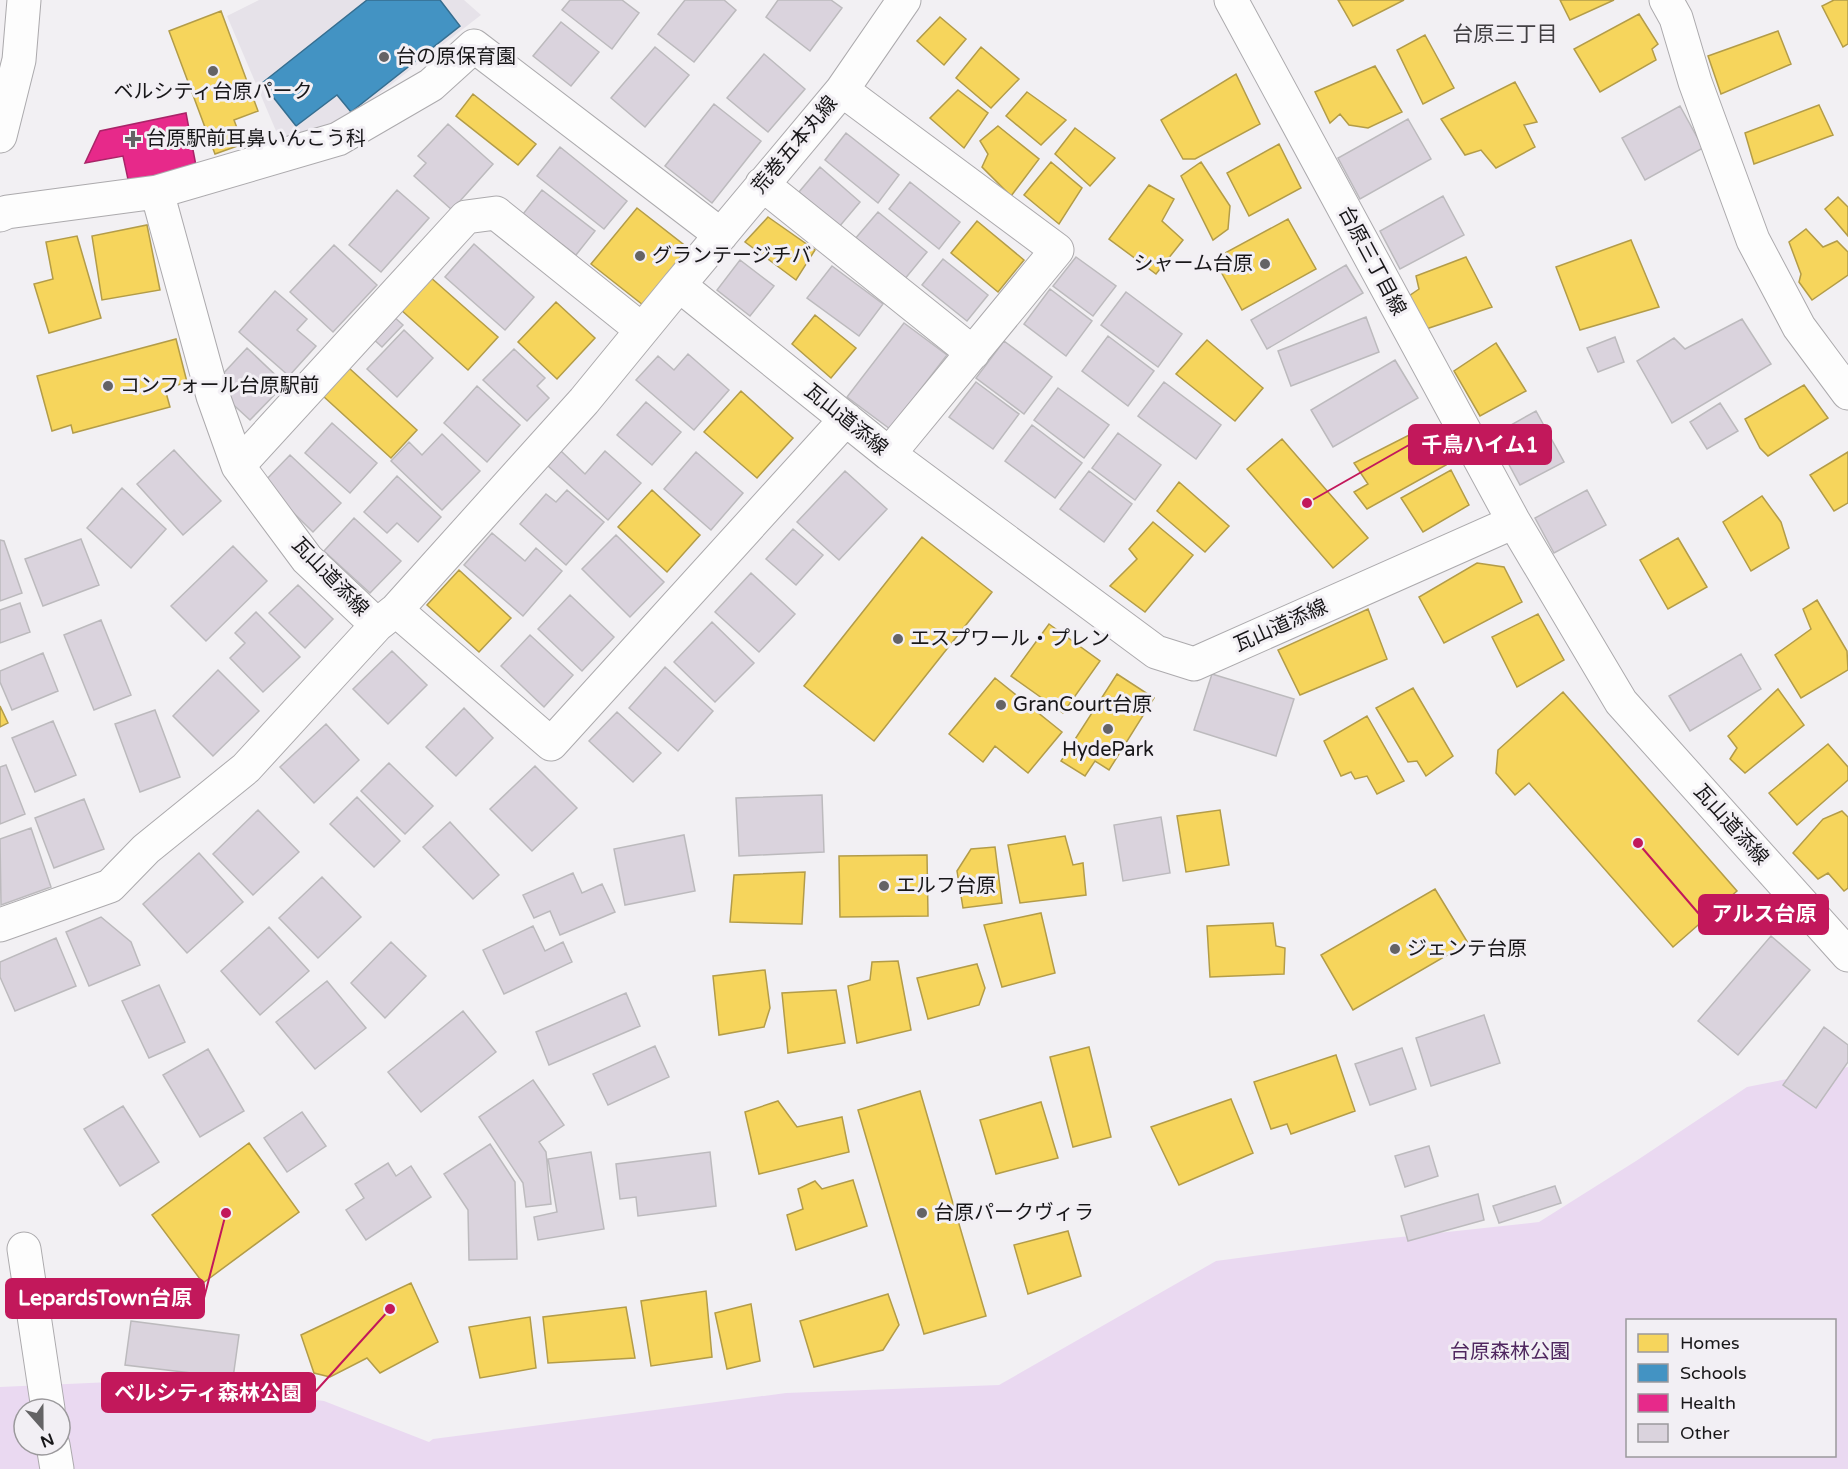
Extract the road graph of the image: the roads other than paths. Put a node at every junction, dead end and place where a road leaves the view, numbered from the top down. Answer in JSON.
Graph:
{"nodes":[{"id":1,"x":24,"y":0,"type":"edge"},
{"id":2,"x":904,"y":0,"type":"edge"},
{"id":3,"x":1231,"y":0,"type":"edge"},
{"id":4,"x":1666,"y":0,"type":"edge"},
{"id":5,"x":842,"y":90,"type":"junction"},
{"id":6,"x":0,"y":136,"type":"edge"},
{"id":7,"x":762,"y":184,"type":"junction"},
{"id":8,"x":157,"y":192,"type":"junction"},
{"id":9,"x":0,"y":215,"type":"edge"},
{"id":10,"x":721,"y":235,"type":"junction"},
{"id":11,"x":679,"y":285,"type":"junction"},
{"id":12,"x":642,"y":330,"type":"junction"},
{"id":13,"x":973,"y":353,"type":"junction"},
{"id":14,"x":1848,"y":393,"type":"edge"},
{"id":15,"x":846,"y":419,"type":"junction"},
{"id":16,"x":889,"y":454,"type":"junction"},
{"id":17,"x":238,"y":466,"type":"junction"},
{"id":18,"x":1514,"y":522,"type":"junction"},
{"id":19,"x":386,"y":618,"type":"junction"},
{"id":20,"x":0,"y":925,"type":"edge"},
{"id":21,"x":1848,"y":955,"type":"edge"},
{"id":22,"x":24,"y":1249,"type":"dead end"},
{"id":23,"x":46,"y":1397,"type":"edge"}],
"edges":[{"from":1,"to":6,"type":"street"},
{"from":2,"to":5,"type":"street","name":"荒巻五本丸線"},
{"from":3,"to":18,"type":"street","name":"台原三丁目線"},
{"from":4,"to":14,"type":"street"},
{"from":5,"to":7,"type":"street","name":"荒巻五本丸線"},
{"from":5,"to":13,"type":"street"},
{"from":7,"to":10,"type":"street","name":"荒巻五本丸線"},
{"from":7,"to":13,"type":"street"},
{"from":8,"to":9,"type":"street"},
{"from":8,"to":10,"type":"street"},
{"from":8,"to":17,"type":"street","name":"瓦山道添線"},
{"from":10,"to":11,"type":"street","name":"荒巻五本丸線"},
{"from":11,"to":12,"type":"street","name":"瓦山道添線"},
{"from":11,"to":15,"type":"street","name":"瓦山道添線"},
{"from":12,"to":17,"type":"street"},
{"from":12,"to":19,"type":"street","name":"瓦山道添線"},
{"from":13,"to":16,"type":"street"},
{"from":15,"to":16,"type":"street","name":"瓦山道添線"},
{"from":15,"to":19,"type":"street"},
{"from":16,"to":18,"type":"street","name":"瓦山道添線"},
{"from":17,"to":19,"type":"street","name":"瓦山道添線"},
{"from":18,"to":21,"type":"street","name":"瓦山道添線"},
{"from":19,"to":20,"type":"street"},
{"from":22,"to":23,"type":"street"}]}
